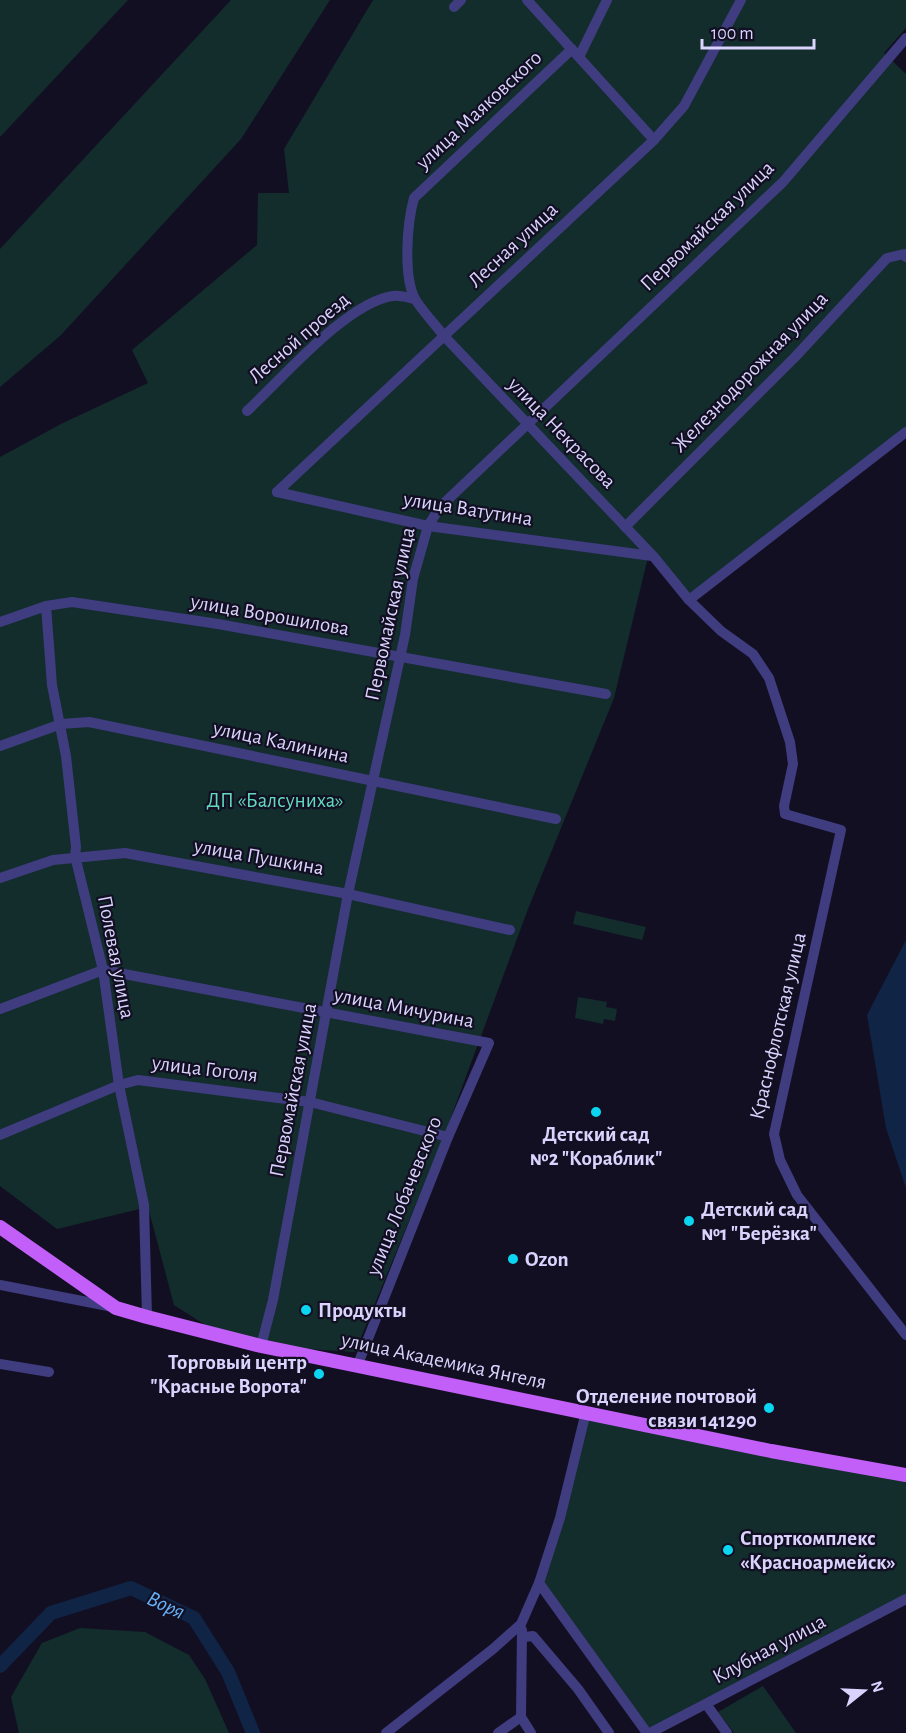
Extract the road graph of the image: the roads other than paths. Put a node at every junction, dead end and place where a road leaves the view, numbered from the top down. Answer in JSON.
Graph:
{"nodes":[{"id":1,"x":527,"y":0,"type":"edge"},
{"id":2,"x":607,"y":0,"type":"edge"},
{"id":3,"x":741,"y":0,"type":"edge"},
{"id":4,"x":906,"y":38,"type":"edge"},
{"id":5,"x":575,"y":53,"type":"junction"},
{"id":6,"x":654,"y":140,"type":"junction"},
{"id":7,"x":906,"y":257,"type":"edge"},
{"id":8,"x":416,"y":299,"type":"junction"},
{"id":9,"x":444,"y":336,"type":"junction"},
{"id":10,"x":247,"y":411,"type":"dead end"},
{"id":11,"x":527,"y":426,"type":"junction"},
{"id":12,"x":906,"y":432,"type":"edge"},
{"id":13,"x":277,"y":492,"type":"joint"},
{"id":14,"x":428,"y":526,"type":"junction"},
{"id":15,"x":625,"y":527,"type":"junction"},
{"id":16,"x":654,"y":557,"type":"junction"},
{"id":17,"x":689,"y":600,"type":"junction"},
{"id":18,"x":46,"y":606,"type":"junction"},
{"id":19,"x":0,"y":622,"type":"edge"},
{"id":20,"x":400,"y":658,"type":"junction"},
{"id":21,"x":606,"y":694,"type":"dead end"},
{"id":22,"x":61,"y":724,"type":"junction"},
{"id":23,"x":0,"y":746,"type":"edge"},
{"id":24,"x":374,"y":781,"type":"junction"},
{"id":25,"x":556,"y":819,"type":"dead end"},
{"id":26,"x":841,"y":830,"type":"joint"},
{"id":27,"x":75,"y":856,"type":"junction"},
{"id":28,"x":0,"y":878,"type":"edge"},
{"id":29,"x":348,"y":894,"type":"junction"},
{"id":30,"x":510,"y":930,"type":"dead end"},
{"id":31,"x":103,"y":970,"type":"junction"},
{"id":32,"x":0,"y":1009,"type":"edge"},
{"id":33,"x":327,"y":1013,"type":"junction"},
{"id":34,"x":489,"y":1043,"type":"joint"},
{"id":35,"x":119,"y":1085,"type":"junction"},
{"id":36,"x":310,"y":1102,"type":"junction"},
{"id":37,"x":0,"y":1136,"type":"edge"},
{"id":38,"x":448,"y":1137,"type":"junction"},
{"id":39,"x":0,"y":1227,"type":"edge"},
{"id":40,"x":67,"y":1272,"type":"junction"},
{"id":41,"x":0,"y":1285,"type":"edge"},
{"id":42,"x":60,"y":1296,"type":"junction"},
{"id":43,"x":116,"y":1308,"type":"junction"},
{"id":44,"x":147,"y":1317,"type":"junction"},
{"id":45,"x":906,"y":1335,"type":"edge"},
{"id":46,"x":261,"y":1346,"type":"junction"},
{"id":47,"x":0,"y":1364,"type":"edge"},
{"id":48,"x":358,"y":1364,"type":"junction"},
{"id":49,"x":49,"y":1372,"type":"dead end"},
{"id":50,"x":586,"y":1412,"type":"junction"},
{"id":51,"x":906,"y":1475,"type":"edge"},
{"id":52,"x":539,"y":1583,"type":"junction"},
{"id":53,"x":906,"y":1599,"type":"edge"},
{"id":54,"x":521,"y":1624,"type":"junction"},
{"id":55,"x":524,"y":1637,"type":"junction"},
{"id":56,"x":706,"y":1704,"type":"junction"},
{"id":57,"x":521,"y":1717,"type":"junction"},
{"id":58,"x":386,"y":1733,"type":"edge"},
{"id":59,"x":498,"y":1733,"type":"edge"},
{"id":60,"x":531,"y":1733,"type":"edge"},
{"id":61,"x":609,"y":1733,"type":"edge"},
{"id":62,"x":648,"y":1733,"type":"edge"},
{"id":63,"x":727,"y":1733,"type":"edge"}],
"edges":[{"from":1,"to":5,"type":"street"},
{"from":2,"to":5,"type":"street","name":"улица Маяковского"},
{"from":3,"to":6,"type":"street","name":"Лесная улица"},
{"from":4,"to":11,"type":"street","name":"Первомайская улица"},
{"from":5,"to":6,"type":"street"},
{"from":5,"to":8,"type":"street","name":"улица Маяковского"},
{"from":6,"to":9,"type":"street","name":"Лесная улица"},
{"from":7,"to":15,"type":"street","name":"Железнодорожная улица"},
{"from":8,"to":9,"type":"street","name":"улица Некрасова"},
{"from":8,"to":10,"type":"street","name":"Лесной проезд"},
{"from":9,"to":11,"type":"street","name":"улица Некрасова"},
{"from":9,"to":13,"type":"street","name":"Лесная улица"},
{"from":11,"to":14,"type":"street","name":"Первомайская улица"},
{"from":11,"to":15,"type":"street","name":"улица Некрасова"},
{"from":12,"to":17,"type":"street"},
{"from":13,"to":14,"type":"street","name":"улица Ватутина"},
{"from":14,"to":16,"type":"street","name":"улица Ватутина"},
{"from":14,"to":20,"type":"street","name":"Первомайская улица"},
{"from":15,"to":16,"type":"street","name":"улица Некрасова"},
{"from":16,"to":17,"type":"street","name":"улица Некрасова"},
{"from":17,"to":26,"type":"street","name":"улица Некрасова"},
{"from":18,"to":19,"type":"street","name":"улица Ворошилова"},
{"from":18,"to":20,"type":"street","name":"улица Ворошилова"},
{"from":18,"to":22,"type":"street","name":"Полевая улица"},
{"from":20,"to":21,"type":"street","name":"улица Ворошилова"},
{"from":20,"to":24,"type":"street","name":"Первомайская улица"},
{"from":22,"to":23,"type":"street","name":"улица Калинина"},
{"from":22,"to":24,"type":"street","name":"улица Калинина"},
{"from":22,"to":27,"type":"street","name":"Полевая улица"},
{"from":24,"to":25,"type":"street","name":"улица Калинина"},
{"from":24,"to":29,"type":"street","name":"Первомайская улица"},
{"from":26,"to":45,"type":"street","name":"Краснофлотская улица"},
{"from":27,"to":28,"type":"street","name":"улица Пушкина"},
{"from":27,"to":29,"type":"street","name":"улица Пушкина"},
{"from":27,"to":31,"type":"street","name":"Полевая улица"},
{"from":29,"to":30,"type":"street","name":"улица Пушкина"},
{"from":29,"to":33,"type":"street","name":"Первомайская улица"},
{"from":31,"to":32,"type":"street"},
{"from":31,"to":33,"type":"street","name":"улица Мичурина"},
{"from":31,"to":35,"type":"street","name":"Полевая улица"},
{"from":33,"to":34,"type":"street","name":"улица Мичурина"},
{"from":33,"to":36,"type":"street","name":"Первомайская улица"},
{"from":34,"to":38,"type":"street","name":"улица Лобачевского"},
{"from":35,"to":36,"type":"street","name":"улица Гоголя"},
{"from":35,"to":37,"type":"street","name":"улица Гоголя"},
{"from":35,"to":44,"type":"street","name":"Полевая улица"},
{"from":36,"to":38,"type":"street","name":"улица Гоголя"},
{"from":36,"to":46,"type":"street","name":"Первомайская улица"},
{"from":38,"to":48,"type":"street","name":"улица Лобачевского"},
{"from":39,"to":40,"type":"main road"},
{"from":40,"to":42,"type":"street"},
{"from":40,"to":43,"type":"main road"},
{"from":41,"to":42,"type":"street"},
{"from":42,"to":43,"type":"street"},
{"from":43,"to":44,"type":"main road","name":"улица Академика Янгеля"},
{"from":44,"to":46,"type":"main road","name":"улица Академика Янгеля"},
{"from":46,"to":48,"type":"main road","name":"улица Академика Янгеля"},
{"from":47,"to":49,"type":"street"},
{"from":48,"to":50,"type":"main road","name":"улица Академика Янгеля"},
{"from":50,"to":51,"type":"main road","name":"улица Академика Янгеля"},
{"from":50,"to":52,"type":"street"},
{"from":52,"to":54,"type":"street"},
{"from":52,"to":62,"type":"street"},
{"from":53,"to":56,"type":"street","name":"Клубная улица"},
{"from":54,"to":55,"type":"street"},
{"from":54,"to":58,"type":"street"},
{"from":55,"to":57,"type":"street"},
{"from":55,"to":61,"type":"street"},
{"from":56,"to":62,"type":"street","name":"Клубная улица"},
{"from":56,"to":63,"type":"street"},
{"from":57,"to":59,"type":"street"},
{"from":57,"to":60,"type":"street"}]}
